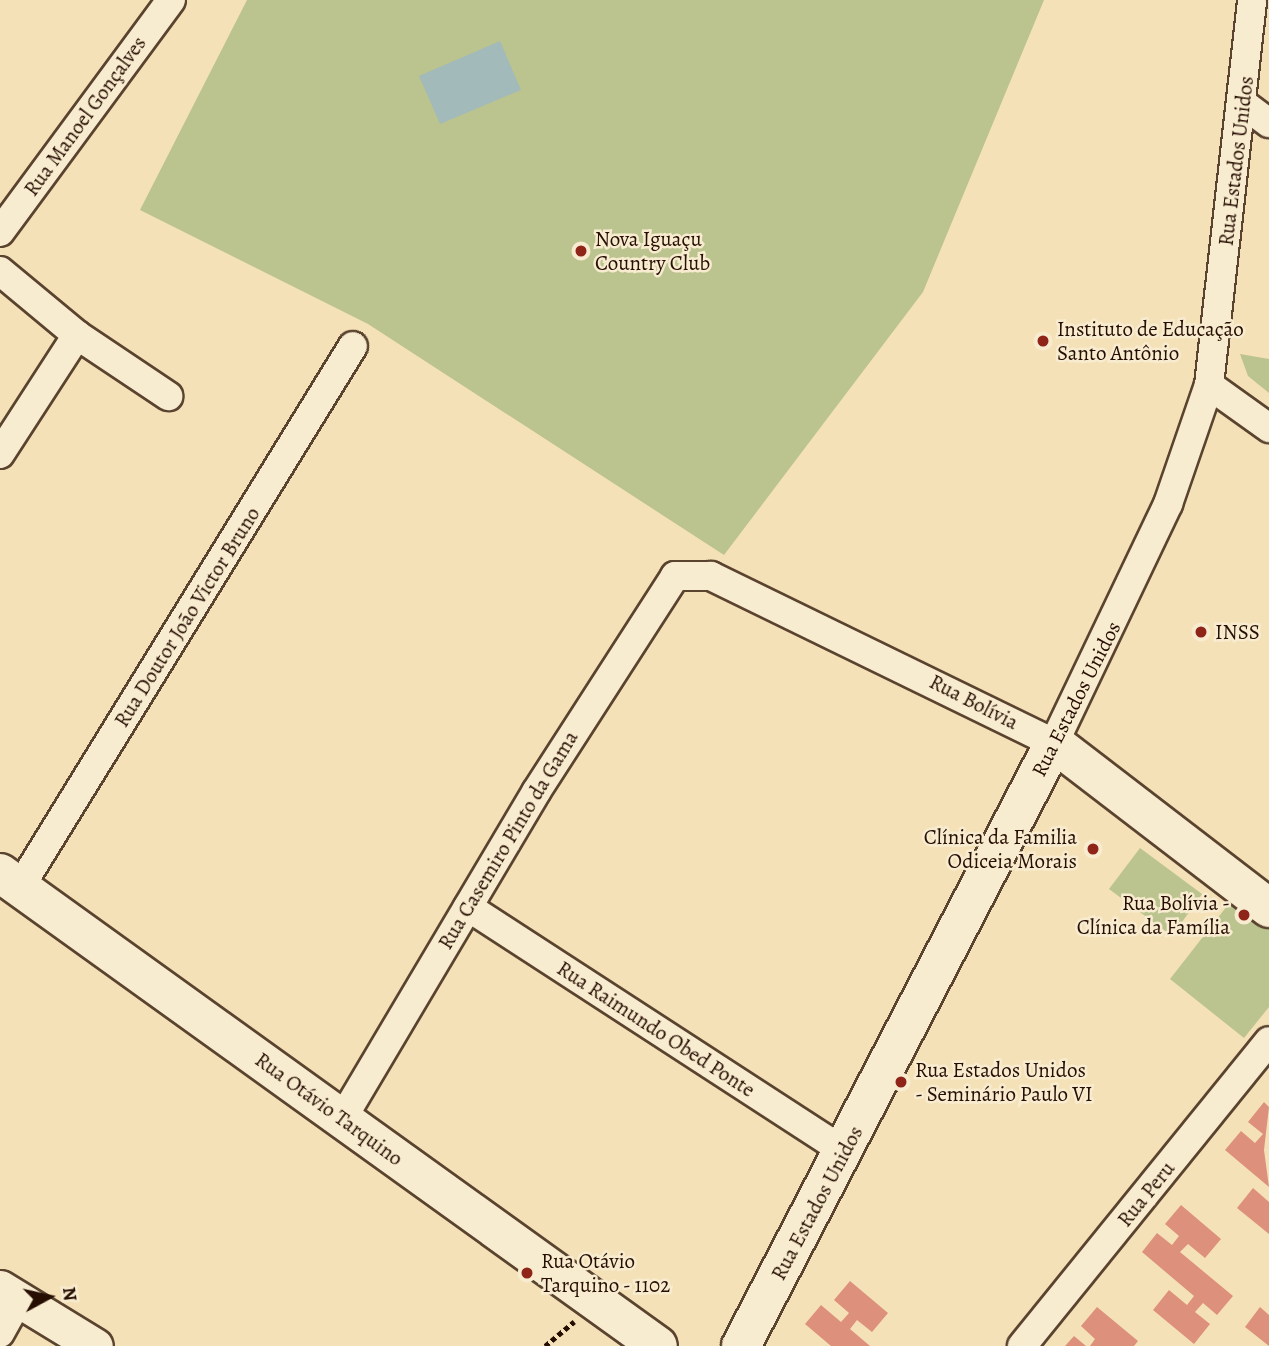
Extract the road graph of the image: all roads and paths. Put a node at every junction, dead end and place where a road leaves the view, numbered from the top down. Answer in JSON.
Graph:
{"nodes":[{"id":1,"x":171,"y":0,"type":"edge"},
{"id":2,"x":1252,"y":0,"type":"edge"},
{"id":3,"x":1245,"y":105,"type":"junction"},
{"id":4,"x":1269,"y":123,"type":"edge"},
{"id":5,"x":0,"y":232,"type":"edge"},
{"id":6,"x":0,"y":271,"type":"edge"},
{"id":7,"x":77,"y":335,"type":"junction"},
{"id":8,"x":353,"y":346,"type":"dead end"},
{"id":9,"x":1209,"y":385,"type":"junction"},
{"id":10,"x":167,"y":396,"type":"dead end"},
{"id":11,"x":1269,"y":428,"type":"edge"},
{"id":12,"x":0,"y":454,"type":"edge"},
{"id":13,"x":685,"y":572,"type":"joint"},
{"id":14,"x":1054,"y":743,"type":"junction"},
{"id":15,"x":10,"y":880,"type":"edge"},
{"id":16,"x":468,"y":907,"type":"junction"},
{"id":17,"x":1269,"y":908,"type":"edge"},
{"id":18,"x":1269,"y":1041,"type":"edge"},
{"id":19,"x":342,"y":1119,"type":"junction"},
{"id":20,"x":844,"y":1151,"type":"junction"},
{"id":21,"x":10,"y":1294,"type":"edge"},
{"id":22,"x":0,"y":1332,"type":"edge"},
{"id":23,"x":95,"y":1346,"type":"edge"},
{"id":24,"x":658,"y":1346,"type":"edge"},
{"id":25,"x":741,"y":1346,"type":"edge"},
{"id":26,"x":1022,"y":1346,"type":"edge"}],
"edges":[{"from":1,"to":5,"type":"street","name":"Rua Manoel Gonçalves"},
{"from":2,"to":3,"type":"street","name":"Rua Estados Unidos"},
{"from":3,"to":4,"type":"street"},
{"from":3,"to":9,"type":"street","name":"Rua Estados Unidos"},
{"from":6,"to":7,"type":"street"},
{"from":7,"to":10,"type":"street"},
{"from":7,"to":12,"type":"street"},
{"from":8,"to":15,"type":"street","name":"Rua Doutor João Victor Bruno"},
{"from":9,"to":11,"type":"street"},
{"from":9,"to":14,"type":"street","name":"Rua Estados Unidos"},
{"from":13,"to":14,"type":"street","name":"Rua Bolívia"},
{"from":13,"to":16,"type":"street","name":"Rua Casemiro Pinto da Gama"},
{"from":14,"to":17,"type":"main road","name":"Rua Bolívia"},
{"from":14,"to":20,"type":"main road","name":"Rua Estados Unidos"},
{"from":15,"to":19,"type":"main road","name":"Rua Otávio Tarquino"},
{"from":16,"to":19,"type":"street","name":"Rua Casemiro Pinto da Gama"},
{"from":16,"to":20,"type":"street","name":"Rua Raimundo Obed Ponte"},
{"from":18,"to":26,"type":"street","name":"Rua Peru"},
{"from":19,"to":24,"type":"main road","name":"Rua Otávio Tarquino"},
{"from":20,"to":25,"type":"main road","name":"Rua Estados Unidos"},
{"from":21,"to":22,"type":"street"},
{"from":21,"to":23,"type":"street"}]}
